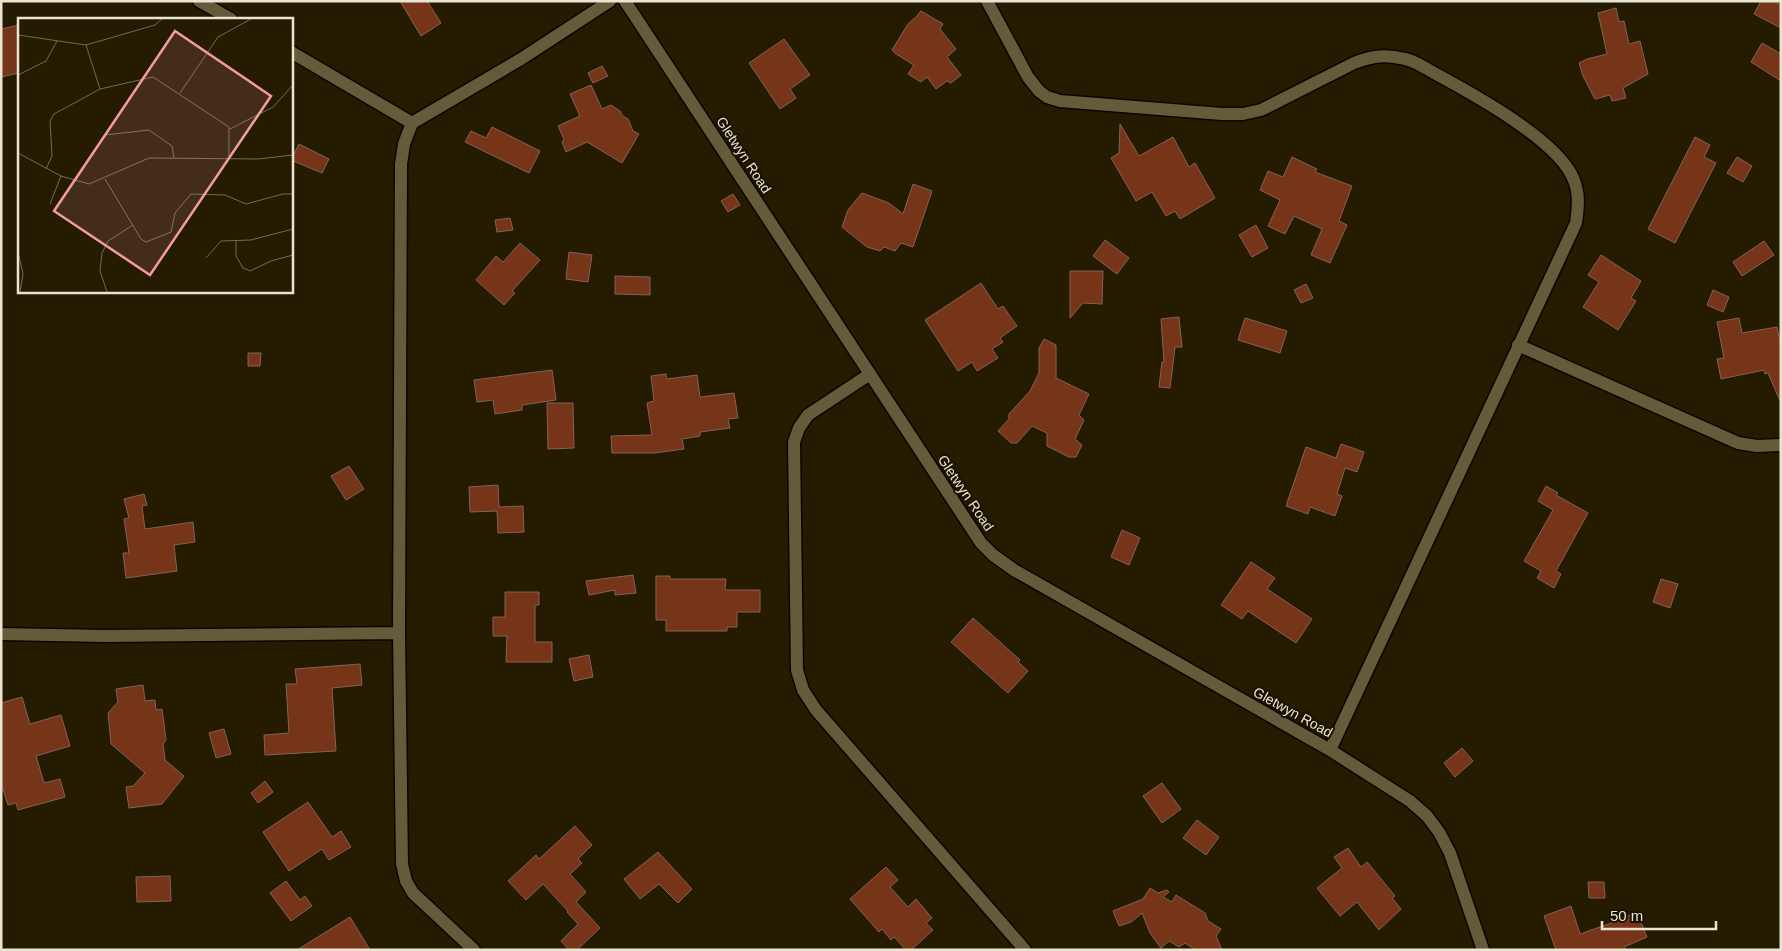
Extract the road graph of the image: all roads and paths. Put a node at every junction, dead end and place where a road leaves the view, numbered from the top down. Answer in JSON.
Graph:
{"nodes":[{"id":1,"x":199,"y":1,"type":"edge"},
{"id":2,"x":610,"y":1,"type":"edge"},
{"id":3,"x":625,"y":1,"type":"edge"},
{"id":4,"x":986,"y":1,"type":"edge"},
{"id":5,"x":229,"y":18,"type":"edge"},
{"id":6,"x":292,"y":53,"type":"edge"},
{"id":7,"x":412,"y":123,"type":"junction"},
{"id":8,"x":1518,"y":345,"type":"junction"},
{"id":9,"x":870,"y":374,"type":"junction"},
{"id":10,"x":1781,"y":445,"type":"edge"},
{"id":11,"x":399,"y":633,"type":"junction"},
{"id":12,"x":1,"y":634,"type":"edge"},
{"id":13,"x":1330,"y":750,"type":"junction"},
{"id":14,"x":474,"y":950,"type":"edge"},
{"id":15,"x":1025,"y":950,"type":"edge"},
{"id":16,"x":1483,"y":950,"type":"edge"}],
"edges":[{"from":1,"to":5,"type":"street"},
{"from":2,"to":7,"type":"street"},
{"from":3,"to":9,"type":"street","name":"Gletwyn Road"},
{"from":4,"to":8,"type":"street"},
{"from":6,"to":7,"type":"street"},
{"from":7,"to":11,"type":"street"},
{"from":8,"to":10,"type":"street"},
{"from":8,"to":13,"type":"street"},
{"from":9,"to":13,"type":"street","name":"Gletwyn Road"},
{"from":9,"to":15,"type":"street"},
{"from":11,"to":12,"type":"street"},
{"from":11,"to":14,"type":"street"},
{"from":13,"to":16,"type":"street","name":"Gletwyn Road"}]}
